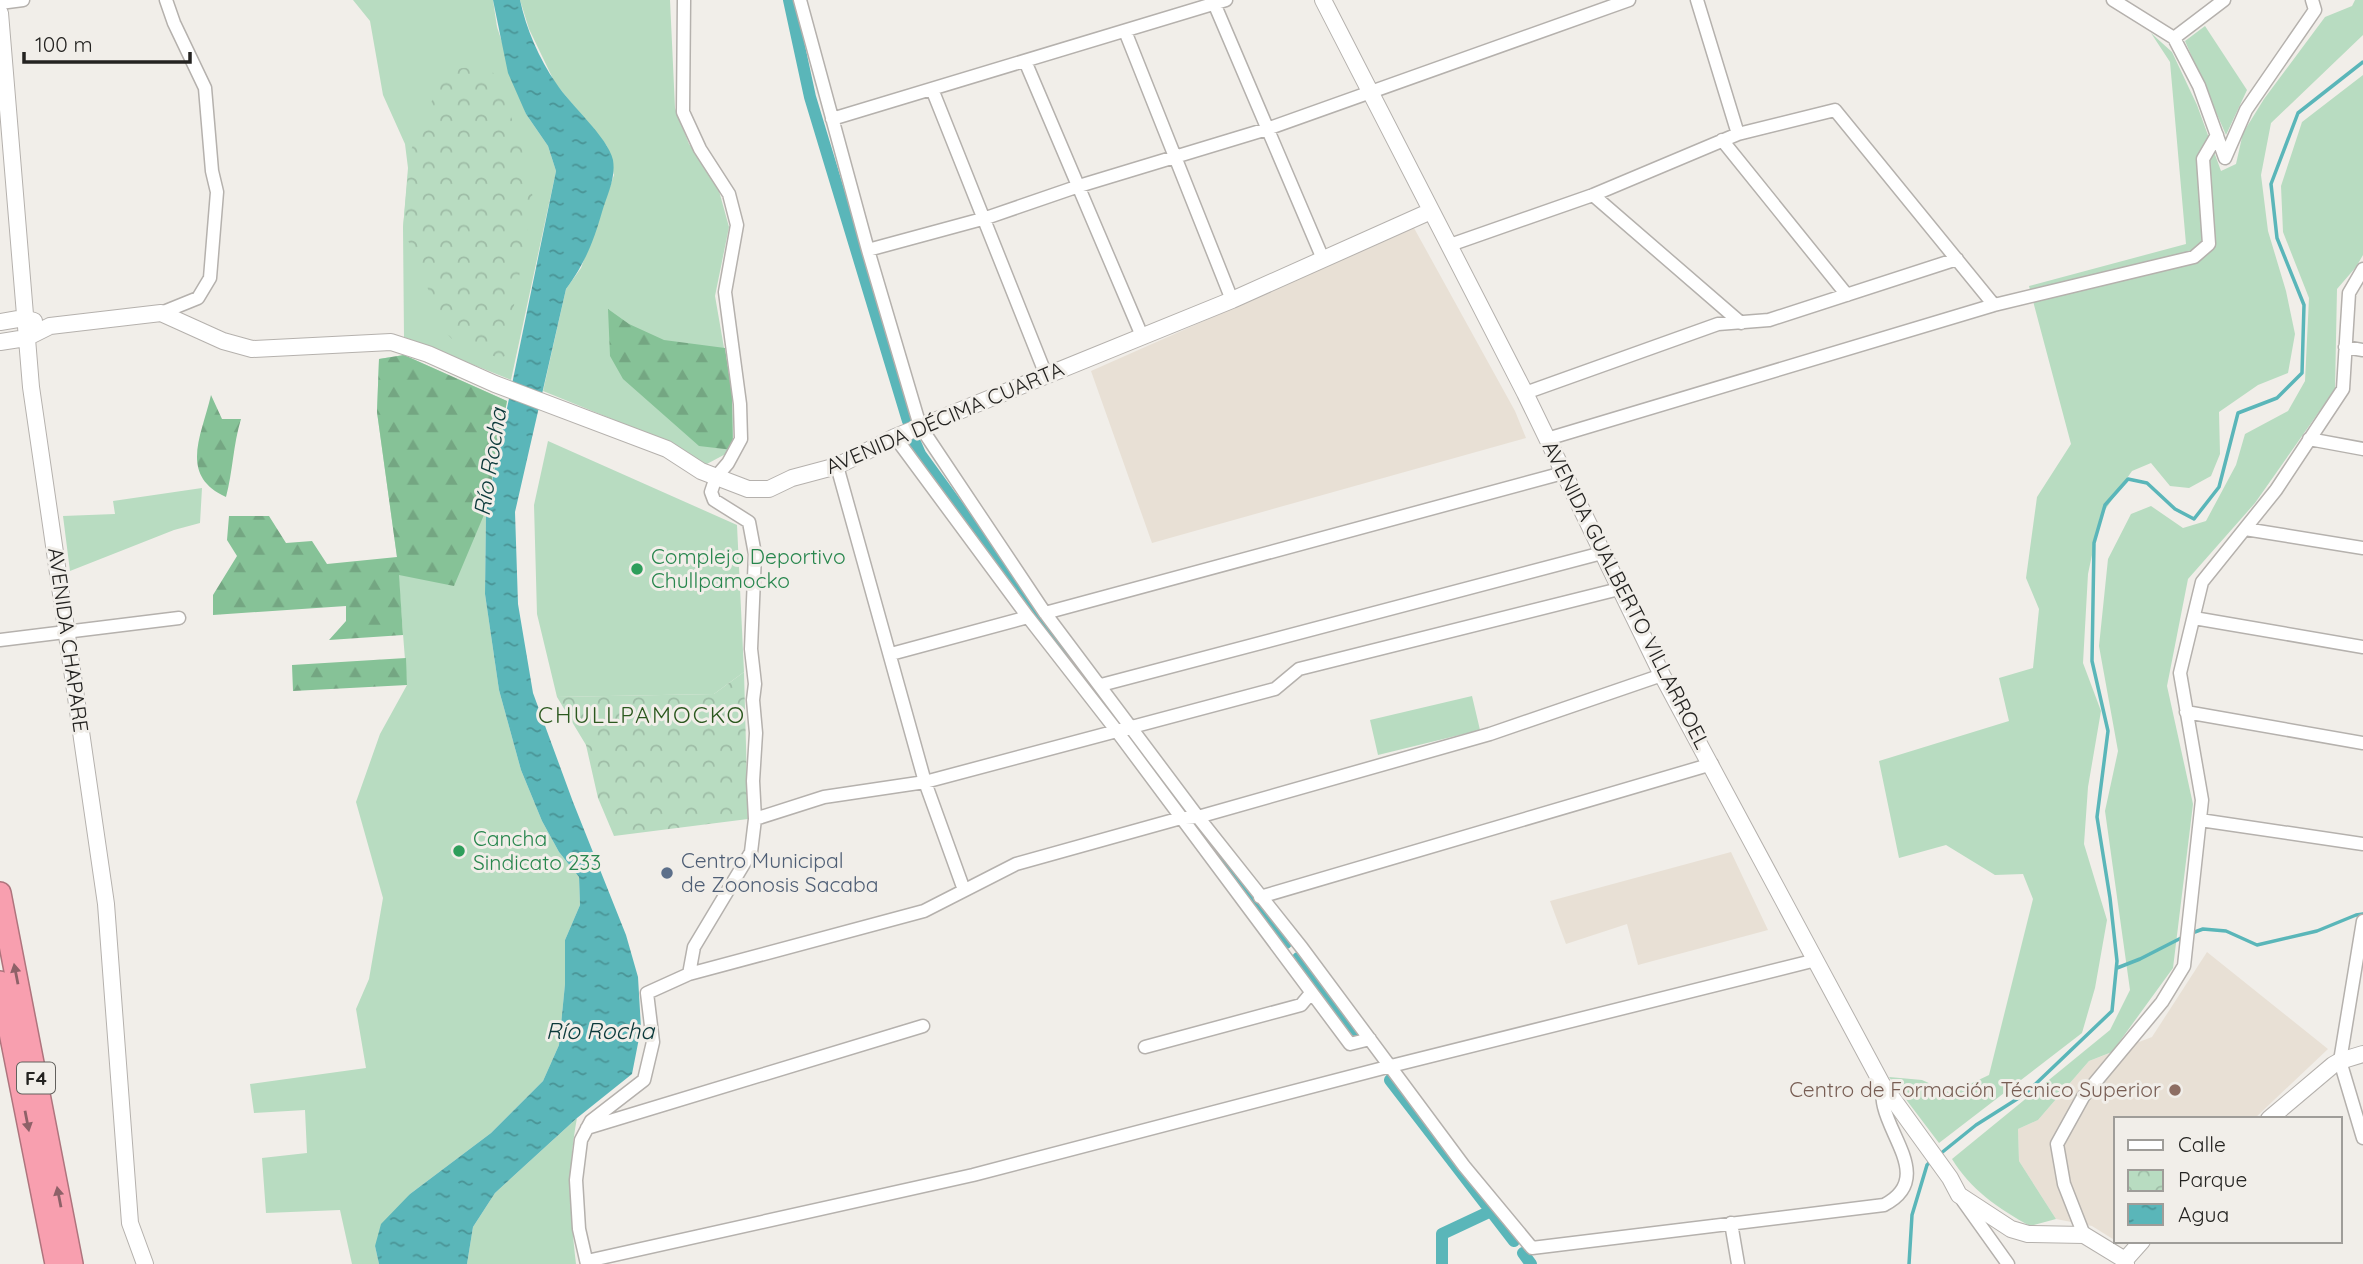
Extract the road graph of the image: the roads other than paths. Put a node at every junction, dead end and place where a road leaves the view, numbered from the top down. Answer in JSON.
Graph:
{"nodes":[{"id":1,"x":23,"y":0,"type":"edge"},
{"id":2,"x":166,"y":0,"type":"edge"},
{"id":3,"x":684,"y":0,"type":"edge"},
{"id":4,"x":800,"y":0,"type":"edge"},
{"id":5,"x":1323,"y":0,"type":"edge"},
{"id":6,"x":1629,"y":0,"type":"edge"},
{"id":7,"x":1697,"y":0,"type":"edge"},
{"id":8,"x":2113,"y":0,"type":"edge"},
{"id":9,"x":2224,"y":0,"type":"edge"},
{"id":10,"x":2312,"y":0,"type":"edge"},
{"id":11,"x":1220,"y":2,"type":"edge"},
{"id":12,"x":0,"y":4,"type":"edge"},
{"id":13,"x":0,"y":13,"type":"edge"},
{"id":14,"x":1125,"y":31,"type":"junction"},
{"id":15,"x":2174,"y":38,"type":"junction"},
{"id":16,"x":1025,"y":61,"type":"junction"},
{"id":17,"x":932,"y":89,"type":"junction"},
{"id":18,"x":1370,"y":94,"type":"junction"},
{"id":19,"x":832,"y":119,"type":"junction"},
{"id":20,"x":1268,"y":129,"type":"junction"},
{"id":21,"x":1738,"y":134,"type":"junction"},
{"id":22,"x":2217,"y":135,"type":"junction"},
{"id":23,"x":1722,"y":140,"type":"junction"},
{"id":24,"x":1175,"y":156,"type":"junction"},
{"id":25,"x":1079,"y":186,"type":"junction"},
{"id":26,"x":1593,"y":195,"type":"junction"},
{"id":27,"x":1431,"y":211,"type":"junction"},
{"id":28,"x":986,"y":218,"type":"junction"},
{"id":29,"x":1450,"y":245,"type":"junction"},
{"id":30,"x":868,"y":250,"type":"junction"},
{"id":31,"x":1323,"y":259,"type":"junction"},
{"id":32,"x":1957,"y":260,"type":"junction"},
{"id":33,"x":2363,"y":269,"type":"edge"},
{"id":34,"x":1847,"y":295,"type":"junction"},
{"id":35,"x":1232,"y":300,"type":"junction"},
{"id":36,"x":1994,"y":305,"type":"junction"},
{"id":37,"x":161,"y":313,"type":"junction"},
{"id":38,"x":24,"y":318,"type":"junction"},
{"id":39,"x":0,"y":322,"type":"edge"},
{"id":40,"x":1741,"y":323,"type":"junction"},
{"id":41,"x":50,"y":326,"type":"junction"},
{"id":42,"x":1142,"y":336,"type":"junction"},
{"id":43,"x":26,"y":338,"type":"junction"},
{"id":44,"x":0,"y":342,"type":"edge"},
{"id":45,"x":2345,"y":347,"type":"junction"},
{"id":46,"x":2363,"y":350,"type":"edge"},
{"id":47,"x":1046,"y":375,"type":"junction"},
{"id":48,"x":1525,"y":393,"type":"junction"},
{"id":49,"x":920,"y":426,"type":"junction"},
{"id":50,"x":895,"y":436,"type":"junction"},
{"id":51,"x":1547,"y":439,"type":"junction"},
{"id":52,"x":2309,"y":439,"type":"junction"},
{"id":53,"x":2363,"y":449,"type":"edge"},
{"id":54,"x":837,"y":466,"type":"junction"},
{"id":55,"x":1563,"y":473,"type":"junction"},
{"id":56,"x":716,"y":477,"type":"junction"},
{"id":57,"x":2245,"y":528,"type":"junction"},
{"id":58,"x":2363,"y":548,"type":"edge"},
{"id":59,"x":1602,"y":553,"type":"junction"},
{"id":60,"x":1619,"y":589,"type":"junction"},
{"id":61,"x":1045,"y":613,"type":"junction"},
{"id":62,"x":1028,"y":617,"type":"junction"},
{"id":63,"x":180,"y":618,"type":"dead end"},
{"id":64,"x":2194,"y":618,"type":"junction"},
{"id":65,"x":67,"y":632,"type":"junction"},
{"id":66,"x":0,"y":640,"type":"edge"},
{"id":67,"x":2363,"y":647,"type":"edge"},
{"id":68,"x":891,"y":654,"type":"junction"},
{"id":69,"x":1662,"y":675,"type":"junction"},
{"id":70,"x":1101,"y":685,"type":"junction"},
{"id":71,"x":2186,"y":712,"type":"junction"},
{"id":72,"x":1131,"y":726,"type":"junction"},
{"id":73,"x":1116,"y":730,"type":"junction"},
{"id":74,"x":2363,"y":743,"type":"edge"},
{"id":75,"x":1712,"y":764,"type":"junction"},
{"id":76,"x":925,"y":782,"type":"junction"},
{"id":77,"x":1198,"y":817,"type":"junction"},
{"id":78,"x":1181,"y":818,"type":"junction"},
{"id":79,"x":755,"y":819,"type":"junction"},
{"id":80,"x":2200,"y":820,"type":"junction"},
{"id":81,"x":2363,"y":845,"type":"edge"},
{"id":82,"x":964,"y":890,"type":"junction"},
{"id":83,"x":0,"y":893,"type":"edge"},
{"id":84,"x":1259,"y":897,"type":"junction"},
{"id":85,"x":2363,"y":921,"type":"edge"},
{"id":86,"x":1816,"y":960,"type":"junction"},
{"id":87,"x":690,"y":974,"type":"junction"},
{"id":88,"x":0,"y":982,"type":"edge"},
{"id":89,"x":1311,"y":993,"type":"junction"},
{"id":90,"x":923,"y":1026,"type":"dead end"},
{"id":91,"x":1370,"y":1040,"type":"junction"},
{"id":92,"x":6,"y":1043,"type":"edge"},
{"id":93,"x":1145,"y":1047,"type":"dead end"},
{"id":94,"x":2363,"y":1054,"type":"edge"},
{"id":95,"x":2340,"y":1061,"type":"junction"},
{"id":96,"x":1391,"y":1066,"type":"junction"},
{"id":97,"x":1882,"y":1084,"type":"junction"},
{"id":98,"x":2271,"y":1117,"type":"edge"},
{"id":99,"x":587,"y":1128,"type":"junction"},
{"id":100,"x":2363,"y":1138,"type":"edge"},
{"id":101,"x":1959,"y":1195,"type":"junction"},
{"id":102,"x":1731,"y":1223,"type":"junction"},
{"id":103,"x":2084,"y":1235,"type":"junction"},
{"id":104,"x":2140,"y":1243,"type":"edge"},
{"id":105,"x":2125,"y":1262,"type":"edge"},
{"id":106,"x":587,"y":1263,"type":"edge"},
{"id":107,"x":56,"y":1264,"type":"edge"},
{"id":108,"x":72,"y":1264,"type":"edge"},
{"id":109,"x":145,"y":1264,"type":"edge"},
{"id":110,"x":1738,"y":1264,"type":"edge"},
{"id":111,"x":2008,"y":1264,"type":"edge"}],
"edges":[{"from":1,"to":12,"type":"street"},
{"from":2,"to":37,"type":"street"},
{"from":3,"to":56,"type":"street"},
{"from":4,"to":19,"type":"street"},
{"from":5,"to":18,"type":"main road","name":"AVENIDA GUALBERTO VILLARROEL"},
{"from":6,"to":18,"type":"street"},
{"from":7,"to":21,"type":"street"},
{"from":8,"to":15,"type":"street"},
{"from":9,"to":15,"type":"street"},
{"from":10,"to":22,"type":"street"},
{"from":11,"to":14,"type":"street"},
{"from":11,"to":20,"type":"street"},
{"from":13,"to":38,"type":"main road","name":"AVENIDA CHAPARE"},
{"from":14,"to":16,"type":"street"},
{"from":14,"to":24,"type":"street"},
{"from":15,"to":22,"type":"street"},
{"from":16,"to":17,"type":"street"},
{"from":16,"to":25,"type":"street"},
{"from":17,"to":19,"type":"street"},
{"from":17,"to":28,"type":"street"},
{"from":18,"to":20,"type":"street"},
{"from":18,"to":27,"type":"main road","name":"AVENIDA GUALBERTO VILLARROEL"},
{"from":19,"to":30,"type":"street"},
{"from":20,"to":24,"type":"street"},
{"from":20,"to":31,"type":"street"},
{"from":21,"to":23,"type":"street"},
{"from":21,"to":32,"type":"street"},
{"from":22,"to":36,"type":"street"},
{"from":23,"to":26,"type":"street"},
{"from":23,"to":34,"type":"street"},
{"from":24,"to":25,"type":"street"},
{"from":24,"to":35,"type":"street"},
{"from":25,"to":28,"type":"street"},
{"from":25,"to":42,"type":"street"},
{"from":26,"to":29,"type":"street"},
{"from":26,"to":40,"type":"street"},
{"from":27,"to":29,"type":"main road","name":"AVENIDA GUALBERTO VILLARROEL"},
{"from":27,"to":31,"type":"main road","name":"AVENIDA DÉCIMA CUARTA"},
{"from":28,"to":30,"type":"street"},
{"from":28,"to":47,"type":"street"},
{"from":29,"to":48,"type":"main road","name":"AVENIDA GUALBERTO VILLARROEL"},
{"from":30,"to":49,"type":"street"},
{"from":31,"to":35,"type":"main road","name":"AVENIDA DÉCIMA CUARTA"},
{"from":32,"to":34,"type":"street"},
{"from":32,"to":36,"type":"street"},
{"from":33,"to":45,"type":"street"},
{"from":34,"to":40,"type":"street"},
{"from":35,"to":42,"type":"main road","name":"AVENIDA DÉCIMA CUARTA"},
{"from":36,"to":51,"type":"street"},
{"from":37,"to":41,"type":"main road"},
{"from":37,"to":56,"type":"main road","name":"AVENIDA DÉCIMA CUARTA"},
{"from":38,"to":39,"type":"main road"},
{"from":38,"to":41,"type":"main road"},
{"from":38,"to":43,"type":"main road","name":"AVENIDA CHAPARE"},
{"from":40,"to":48,"type":"street"},
{"from":41,"to":43,"type":"main road"},
{"from":42,"to":47,"type":"main road","name":"AVENIDA DÉCIMA CUARTA"},
{"from":43,"to":44,"type":"main road"},
{"from":43,"to":65,"type":"main road","name":"AVENIDA CHAPARE"},
{"from":45,"to":46,"type":"street"},
{"from":45,"to":52,"type":"street"},
{"from":47,"to":49,"type":"main road","name":"AVENIDA DÉCIMA CUARTA"},
{"from":48,"to":51,"type":"main road","name":"AVENIDA GUALBERTO VILLARROEL"},
{"from":49,"to":50,"type":"main road","name":"AVENIDA DÉCIMA CUARTA"},
{"from":49,"to":61,"type":"street"},
{"from":50,"to":54,"type":"main road","name":"AVENIDA DÉCIMA CUARTA"},
{"from":50,"to":62,"type":"street"},
{"from":51,"to":55,"type":"main road","name":"AVENIDA GUALBERTO VILLARROEL"},
{"from":52,"to":53,"type":"street"},
{"from":52,"to":57,"type":"street"},
{"from":54,"to":56,"type":"main road","name":"AVENIDA DÉCIMA CUARTA"},
{"from":54,"to":68,"type":"street"},
{"from":55,"to":59,"type":"main road","name":"AVENIDA GUALBERTO VILLARROEL"},
{"from":55,"to":61,"type":"street"},
{"from":56,"to":79,"type":"street"},
{"from":57,"to":58,"type":"street"},
{"from":57,"to":64,"type":"street"},
{"from":59,"to":60,"type":"main road","name":"AVENIDA GUALBERTO VILLARROEL"},
{"from":59,"to":70,"type":"street"},
{"from":60,"to":69,"type":"main road","name":"AVENIDA GUALBERTO VILLARROEL"},
{"from":60,"to":72,"type":"street"},
{"from":61,"to":70,"type":"street"},
{"from":62,"to":68,"type":"street"},
{"from":62,"to":73,"type":"street"},
{"from":63,"to":65,"type":"street"},
{"from":64,"to":67,"type":"street"},
{"from":64,"to":71,"type":"street"},
{"from":65,"to":66,"type":"street"},
{"from":65,"to":109,"type":"main road","name":"AVENIDA CHAPARE"},
{"from":68,"to":76,"type":"street"},
{"from":69,"to":75,"type":"main road","name":"AVENIDA GUALBERTO VILLARROEL"},
{"from":69,"to":77,"type":"street"},
{"from":70,"to":72,"type":"street"},
{"from":71,"to":74,"type":"street"},
{"from":71,"to":80,"type":"street"},
{"from":72,"to":73,"type":"street"},
{"from":72,"to":77,"type":"street"},
{"from":73,"to":76,"type":"street"},
{"from":73,"to":78,"type":"street"},
{"from":75,"to":84,"type":"street"},
{"from":75,"to":86,"type":"main road","name":"AVENIDA GUALBERTO VILLARROEL"},
{"from":76,"to":79,"type":"street"},
{"from":76,"to":82,"type":"street"},
{"from":77,"to":78,"type":"street"},
{"from":77,"to":84,"type":"street"},
{"from":78,"to":82,"type":"street"},
{"from":78,"to":89,"type":"street"},
{"from":79,"to":87,"type":"street"},
{"from":80,"to":81,"type":"street"},
{"from":80,"to":103,"type":"street"},
{"from":82,"to":87,"type":"street"},
{"from":108,"to":83,"type":"highway","number":"F4","one_way":true},
{"from":84,"to":91,"type":"street"},
{"from":85,"to":95,"type":"street"},
{"from":86,"to":96,"type":"street"},
{"from":86,"to":97,"type":"main road","name":"AVENIDA GUALBERTO VILLARROEL"},
{"from":87,"to":99,"type":"street"},
{"from":88,"to":92,"type":"highway","number":"F4"},
{"from":89,"to":91,"type":"street"},
{"from":89,"to":93,"type":"street"},
{"from":90,"to":99,"type":"street"},
{"from":91,"to":96,"type":"street"},
{"from":92,"to":107,"type":"highway","number":"F4","one_way":true},
{"from":94,"to":95,"type":"main road"},
{"from":95,"to":98,"type":"main road"},
{"from":95,"to":100,"type":"street"},
{"from":96,"to":102,"type":"street"},
{"from":96,"to":106,"type":"street"},
{"from":97,"to":101,"type":"main road","name":"AVENIDA GUALBERTO VILLARROEL"},
{"from":97,"to":102,"type":"street"},
{"from":99,"to":106,"type":"street"},
{"from":101,"to":103,"type":"main road"},
{"from":101,"to":111,"type":"street"},
{"from":102,"to":110,"type":"street"},
{"from":103,"to":105,"type":"main road"},
{"from":104,"to":105,"type":"main road"}]}
